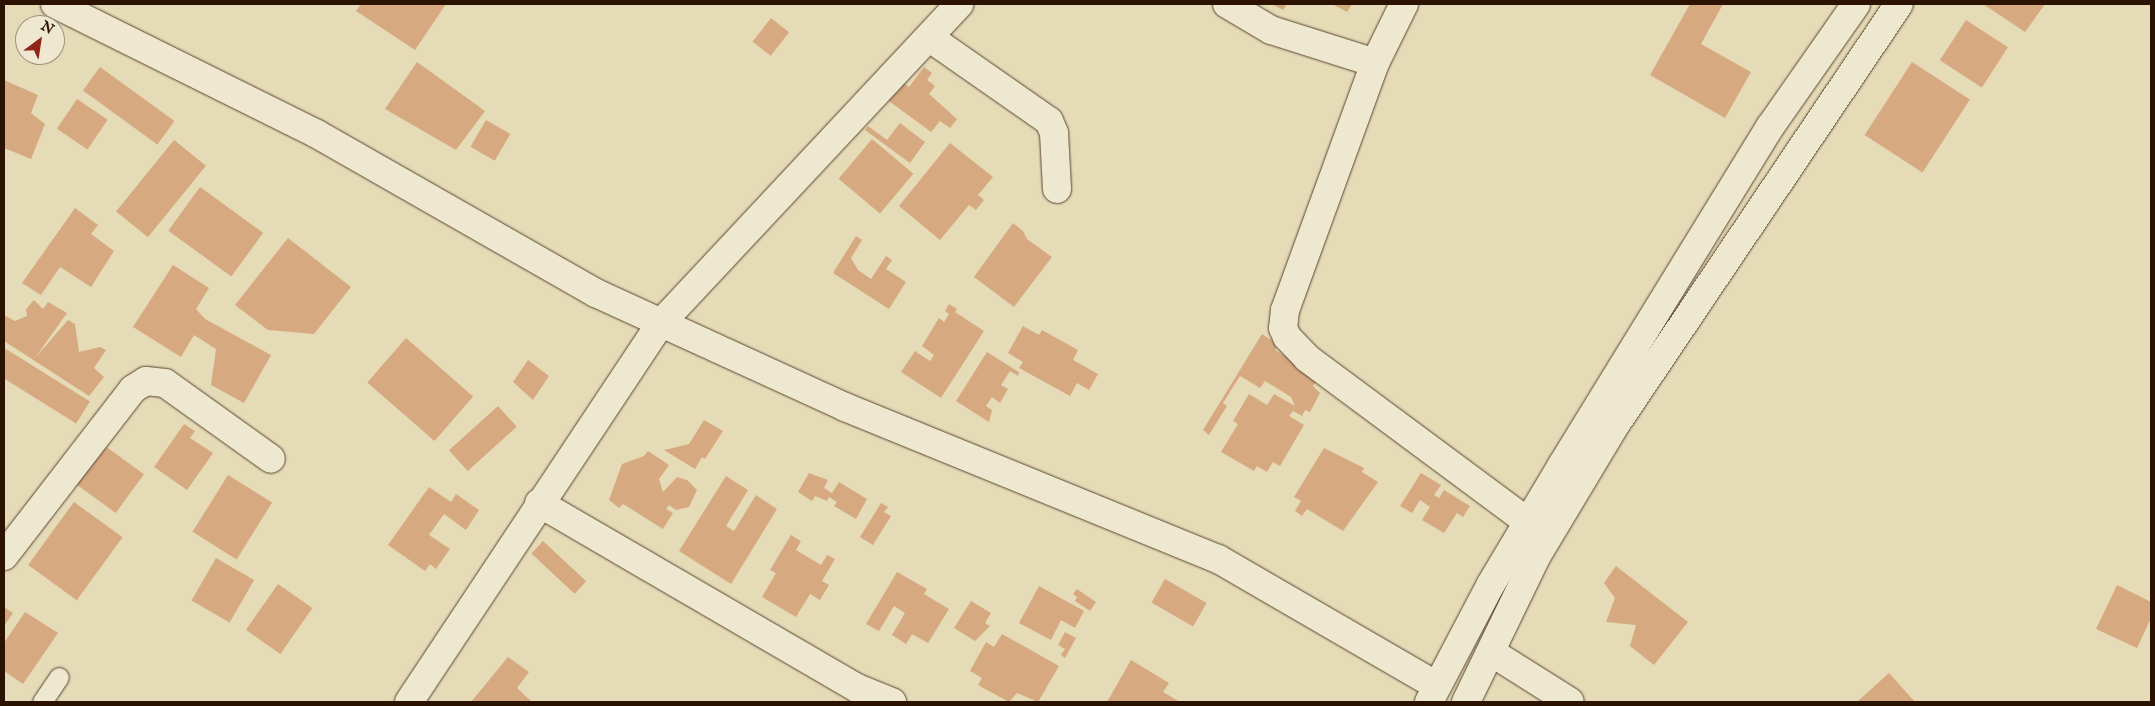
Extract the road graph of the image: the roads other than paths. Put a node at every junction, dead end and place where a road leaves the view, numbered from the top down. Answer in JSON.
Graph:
{"nodes":[{"id":1,"x":55,"y":4,"type":"edge"},
{"id":2,"x":960,"y":4,"type":"edge"},
{"id":3,"x":1227,"y":4,"type":"edge"},
{"id":4,"x":1404,"y":4,"type":"edge"},
{"id":5,"x":1856,"y":4,"type":"edge"},
{"id":6,"x":1899,"y":4,"type":"edge"},
{"id":7,"x":930,"y":38,"type":"junction"},
{"id":8,"x":1375,"y":63,"type":"junction"},
{"id":9,"x":1057,"y":189,"type":"dead end"},
{"id":10,"x":660,"y":324,"type":"junction"},
{"id":11,"x":271,"y":459,"type":"dead end"},
{"id":12,"x":539,"y":503,"type":"junction"},
{"id":13,"x":1528,"y":522,"type":"junction"},
{"id":14,"x":4,"y":556,"type":"edge"},
{"id":15,"x":1491,"y":652,"type":"junction"},
{"id":16,"x":59,"y":677,"type":"dead end"},
{"id":17,"x":1433,"y":694,"type":"edge"},
{"id":18,"x":42,"y":702,"type":"edge"},
{"id":19,"x":409,"y":702,"type":"edge"},
{"id":20,"x":892,"y":702,"type":"edge"},
{"id":21,"x":1466,"y":702,"type":"edge"},
{"id":22,"x":1570,"y":702,"type":"edge"}],
"edges":[{"from":1,"to":10,"type":"street"},
{"from":2,"to":7,"type":"street"},
{"from":3,"to":8,"type":"street"},
{"from":4,"to":8,"type":"street"},
{"from":5,"to":13,"type":"street"},
{"from":6,"to":15,"type":"street"},
{"from":7,"to":9,"type":"street"},
{"from":7,"to":10,"type":"street"},
{"from":8,"to":13,"type":"street"},
{"from":10,"to":12,"type":"street"},
{"from":10,"to":17,"type":"street"},
{"from":11,"to":14,"type":"street"},
{"from":12,"to":19,"type":"street"},
{"from":12,"to":20,"type":"street"},
{"from":13,"to":17,"type":"street"},
{"from":15,"to":21,"type":"street"},
{"from":15,"to":22,"type":"street"},
{"from":16,"to":18,"type":"lane"}]}
